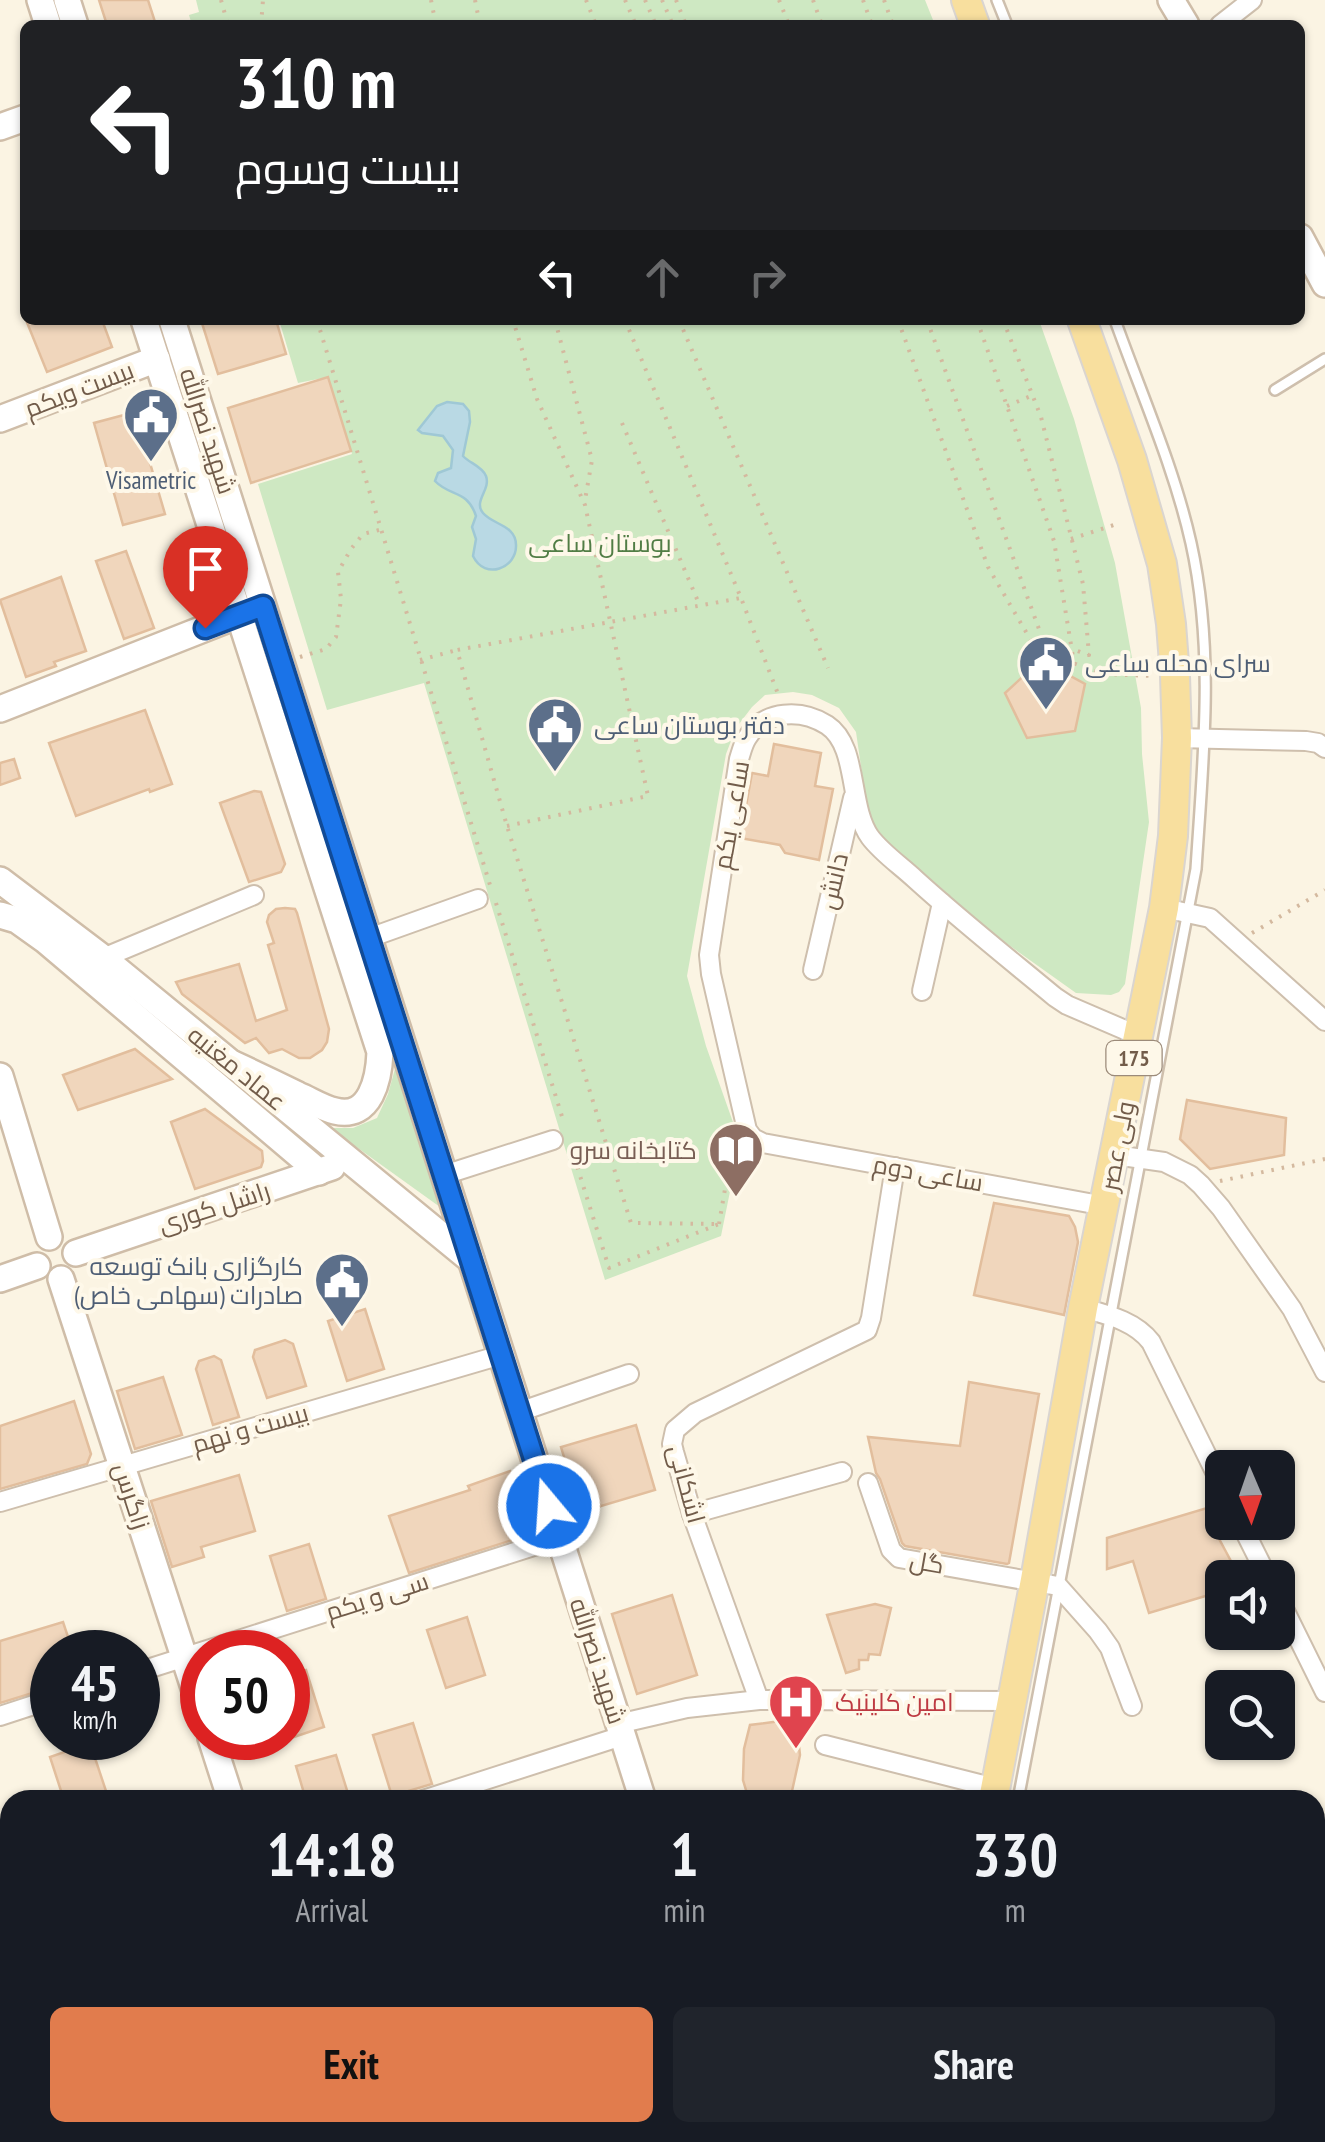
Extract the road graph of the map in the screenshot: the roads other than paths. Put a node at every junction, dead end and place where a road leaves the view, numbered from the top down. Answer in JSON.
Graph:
{"nodes":[{"id":1,"x":1252,"y":0,"type":"edge"},
{"id":2,"x":1226,"y":20,"type":"edge"},
{"id":3,"x":1311,"y":243,"type":"edge"},
{"id":4,"x":1325,"y":284,"type":"edge"},
{"id":5,"x":146,"y":325,"type":"edge"},
{"id":6,"x":173,"y":325,"type":"edge"},
{"id":7,"x":1084,"y":325,"type":"edge"},
{"id":8,"x":1116,"y":325,"type":"edge"},
{"id":9,"x":1325,"y":359,"type":"edge"},
{"id":10,"x":157,"y":360,"type":"junction"},
{"id":11,"x":1275,"y":390,"type":"dead end"},
{"id":12,"x":0,"y":419,"type":"edge"},
{"id":13,"x":251,"y":610,"type":"junction"},
{"id":14,"x":0,"y":709,"type":"edge"},
{"id":15,"x":1191,"y":737,"type":"junction"},
{"id":16,"x":1325,"y":748,"type":"edge"},
{"id":17,"x":854,"y":793,"type":"junction"},
{"id":18,"x":333,"y":866,"type":"junction"},
{"id":19,"x":0,"y":880,"type":"edge"},
{"id":20,"x":254,"y":895,"type":"dead end"},
{"id":21,"x":478,"y":899,"type":"dead end"},
{"id":22,"x":942,"y":903,"type":"junction"},
{"id":23,"x":1176,"y":910,"type":"junction"},
{"id":24,"x":0,"y":915,"type":"edge"},
{"id":25,"x":51,"y":932,"type":"junction"},
{"id":26,"x":369,"y":938,"type":"junction"},
{"id":27,"x":102,"y":958,"type":"junction"},
{"id":28,"x":813,"y":970,"type":"dead end"},
{"id":29,"x":922,"y":990,"type":"dead end"},
{"id":30,"x":1325,"y":1021,"type":"edge"},
{"id":31,"x":1139,"y":1036,"type":"junction"},
{"id":32,"x":233,"y":1064,"type":"junction"},
{"id":33,"x":0,"y":1076,"type":"edge"},
{"id":34,"x":752,"y":1138,"type":"joint"},
{"id":35,"x":553,"y":1140,"type":"dead end"},
{"id":36,"x":1129,"y":1156,"type":"junction"},
{"id":37,"x":352,"y":1160,"type":"junction"},
{"id":38,"x":895,"y":1167,"type":"junction"},
{"id":39,"x":320,"y":1172,"type":"junction"},
{"id":40,"x":444,"y":1175,"type":"junction"},
{"id":41,"x":1105,"y":1206,"type":"junction"},
{"id":42,"x":49,"y":1237,"type":"junction"},
{"id":43,"x":76,"y":1253,"type":"junction"},
{"id":44,"x":471,"y":1260,"type":"junction"},
{"id":45,"x":37,"y":1266,"type":"junction"},
{"id":46,"x":0,"y":1279,"type":"edge"},
{"id":47,"x":61,"y":1279,"type":"junction"},
{"id":48,"x":1084,"y":1308,"type":"junction"},
{"id":49,"x":1112,"y":1316,"type":"junction"},
{"id":50,"x":501,"y":1354,"type":"junction"},
{"id":51,"x":1325,"y":1372,"type":"edge"},
{"id":52,"x":629,"y":1374,"type":"dead end"},
{"id":53,"x":519,"y":1412,"type":"junction"},
{"id":54,"x":1205,"y":1452,"type":"edge"},
{"id":55,"x":122,"y":1466,"type":"junction"},
{"id":56,"x":842,"y":1472,"type":"dead end"},
{"id":57,"x":868,"y":1483,"type":"dead end"},
{"id":58,"x":0,"y":1502,"type":"edge"},
{"id":59,"x":692,"y":1514,"type":"junction"},
{"id":60,"x":559,"y":1538,"type":"junction"},
{"id":61,"x":1047,"y":1583,"type":"junction"},
{"id":62,"x":272,"y":1630,"type":"edge"},
{"id":63,"x":1295,"y":1631,"type":"edge"},
{"id":64,"x":180,"y":1646,"type":"edge"},
{"id":65,"x":1325,"y":1692,"type":"edge"},
{"id":66,"x":759,"y":1700,"type":"junction"},
{"id":67,"x":1011,"y":1701,"type":"junction"},
{"id":68,"x":1132,"y":1706,"type":"dead end"},
{"id":69,"x":30,"y":1707,"type":"edge"},
{"id":70,"x":0,"y":1716,"type":"edge"},
{"id":71,"x":620,"y":1730,"type":"junction"},
{"id":72,"x":825,"y":1745,"type":"dead end"},
{"id":73,"x":218,"y":1760,"type":"edge"},
{"id":74,"x":228,"y":1790,"type":"edge"},
{"id":75,"x":452,"y":1790,"type":"edge"},
{"id":76,"x":640,"y":1790,"type":"edge"},
{"id":77,"x":981,"y":1790,"type":"edge"},
{"id":78,"x":1003,"y":1790,"type":"edge"},
{"id":79,"x":1003,"y":1790,"type":"edge"}],
"edges":[{"from":1,"to":2,"type":"street"},
{"from":3,"to":4,"type":"main road"},
{"from":5,"to":10,"type":"main road","name":"شهید نصرالله"},
{"from":6,"to":13,"type":"main road","name":"شهید نصرالله"},
{"from":7,"to":15,"type":"main road","name":"ولی عصر","number":"175"},
{"from":8,"to":15,"type":"lane"},
{"from":9,"to":11,"type":"lane"},
{"from":10,"to":12,"type":"main road","name":"بیست ویکم"},
{"from":10,"to":13,"type":"main road","name":"شهید نصرالله"},
{"from":13,"to":14,"type":"main road"},
{"from":13,"to":18,"type":"main road","name":"شهید نصرالله"},
{"from":13,"to":18,"type":"main road","name":"شهید نصرالله"},
{"from":15,"to":16,"type":"street"},
{"from":15,"to":23,"type":"main road","name":"ولی عصر","number":"175"},
{"from":17,"to":22,"type":"street"},
{"from":17,"to":28,"type":"street","name":"دانش"},
{"from":17,"to":34,"type":"street","name":"ساعی یکم"},
{"from":18,"to":26,"type":"main road","name":"شهید نصرالله"},
{"from":18,"to":32,"type":"main road","name":"شهید نصرالله"},
{"from":19,"to":25,"type":"main road","name":"عماد مغنیه"},
{"from":20,"to":27,"type":"street"},
{"from":21,"to":26,"type":"street"},
{"from":22,"to":29,"type":"street"},
{"from":22,"to":31,"type":"street"},
{"from":23,"to":30,"type":"street"},
{"from":23,"to":31,"type":"main road","name":"ولی عصر","number":"175"},
{"from":23,"to":36,"type":"lane"},
{"from":24,"to":25,"type":"main road","name":"عماد مغنیه"},
{"from":25,"to":27,"type":"main road","name":"عماد مغنیه"},
{"from":25,"to":39,"type":"main road","name":"عماد مغنیه"},
{"from":26,"to":40,"type":"main road","name":"شهید نصرالله"},
{"from":27,"to":32,"type":"main road","name":"عماد مغنیه"},
{"from":31,"to":36,"type":"main road","name":"ولی عصر","number":"175"},
{"from":32,"to":37,"type":"main road","name":"عماد مغنیه"},
{"from":33,"to":42,"type":"main road"},
{"from":34,"to":38,"type":"street","name":"ساعی دوم"},
{"from":35,"to":40,"type":"street"},
{"from":36,"to":41,"type":"main road","name":"ولی عصر","number":"175"},
{"from":36,"to":49,"type":"lane"},
{"from":36,"to":51,"type":"street"},
{"from":37,"to":39,"type":"main road","name":"راشل کوری"},
{"from":37,"to":44,"type":"main road","name":"عماد مغنیه"},
{"from":38,"to":41,"type":"street","name":"ساعی دوم"},
{"from":38,"to":59,"type":"street","name":"اشکانی"},
{"from":39,"to":43,"type":"main road","name":"راشل کوری"},
{"from":40,"to":44,"type":"main road","name":"شهید نصرالله"},
{"from":41,"to":48,"type":"main road","name":"ولی عصر","number":"175"},
{"from":42,"to":43,"type":"main road"},
{"from":42,"to":45,"type":"main road"},
{"from":43,"to":47,"type":"main road"},
{"from":44,"to":50,"type":"main road","name":"شهید نصرالله"},
{"from":45,"to":46,"type":"main road"},
{"from":45,"to":47,"type":"main road"},
{"from":47,"to":55,"type":"main road","name":"زاگرس"},
{"from":48,"to":49,"type":"street"},
{"from":48,"to":61,"type":"main road","name":"ولی عصر","number":"175"},
{"from":49,"to":54,"type":"street"},
{"from":49,"to":61,"type":"lane"},
{"from":50,"to":53,"type":"main road","name":"شهید نصرالله"},
{"from":50,"to":55,"type":"street","name":"بیست و نهم"},
{"from":52,"to":53,"type":"street"},
{"from":53,"to":60,"type":"main road","name":"شهید نصرالله"},
{"from":55,"to":58,"type":"street","name":"بیست و نهم"},
{"from":55,"to":64,"type":"main road","name":"زاگرس"},
{"from":56,"to":59,"type":"street"},
{"from":57,"to":61,"type":"street","name":"گل"},
{"from":59,"to":66,"type":"street","name":"اشکانی"},
{"from":60,"to":62,"type":"street","name":"سی و یکم"},
{"from":60,"to":71,"type":"main road","name":"شهید نصرالله"},
{"from":61,"to":67,"type":"main road","name":"ولی عصر","number":"175"},
{"from":61,"to":68,"type":"street"},
{"from":61,"to":78,"type":"lane"},
{"from":63,"to":65,"type":"street"},
{"from":66,"to":67,"type":"street"},
{"from":66,"to":71,"type":"street"},
{"from":67,"to":79,"type":"main road","name":"ولی عصر","number":"175"},
{"from":69,"to":70,"type":"street"},
{"from":71,"to":75,"type":"street"},
{"from":71,"to":76,"type":"main road","name":"شهید نصرالله"},
{"from":72,"to":77,"type":"street"},
{"from":73,"to":74,"type":"main road"}]}
